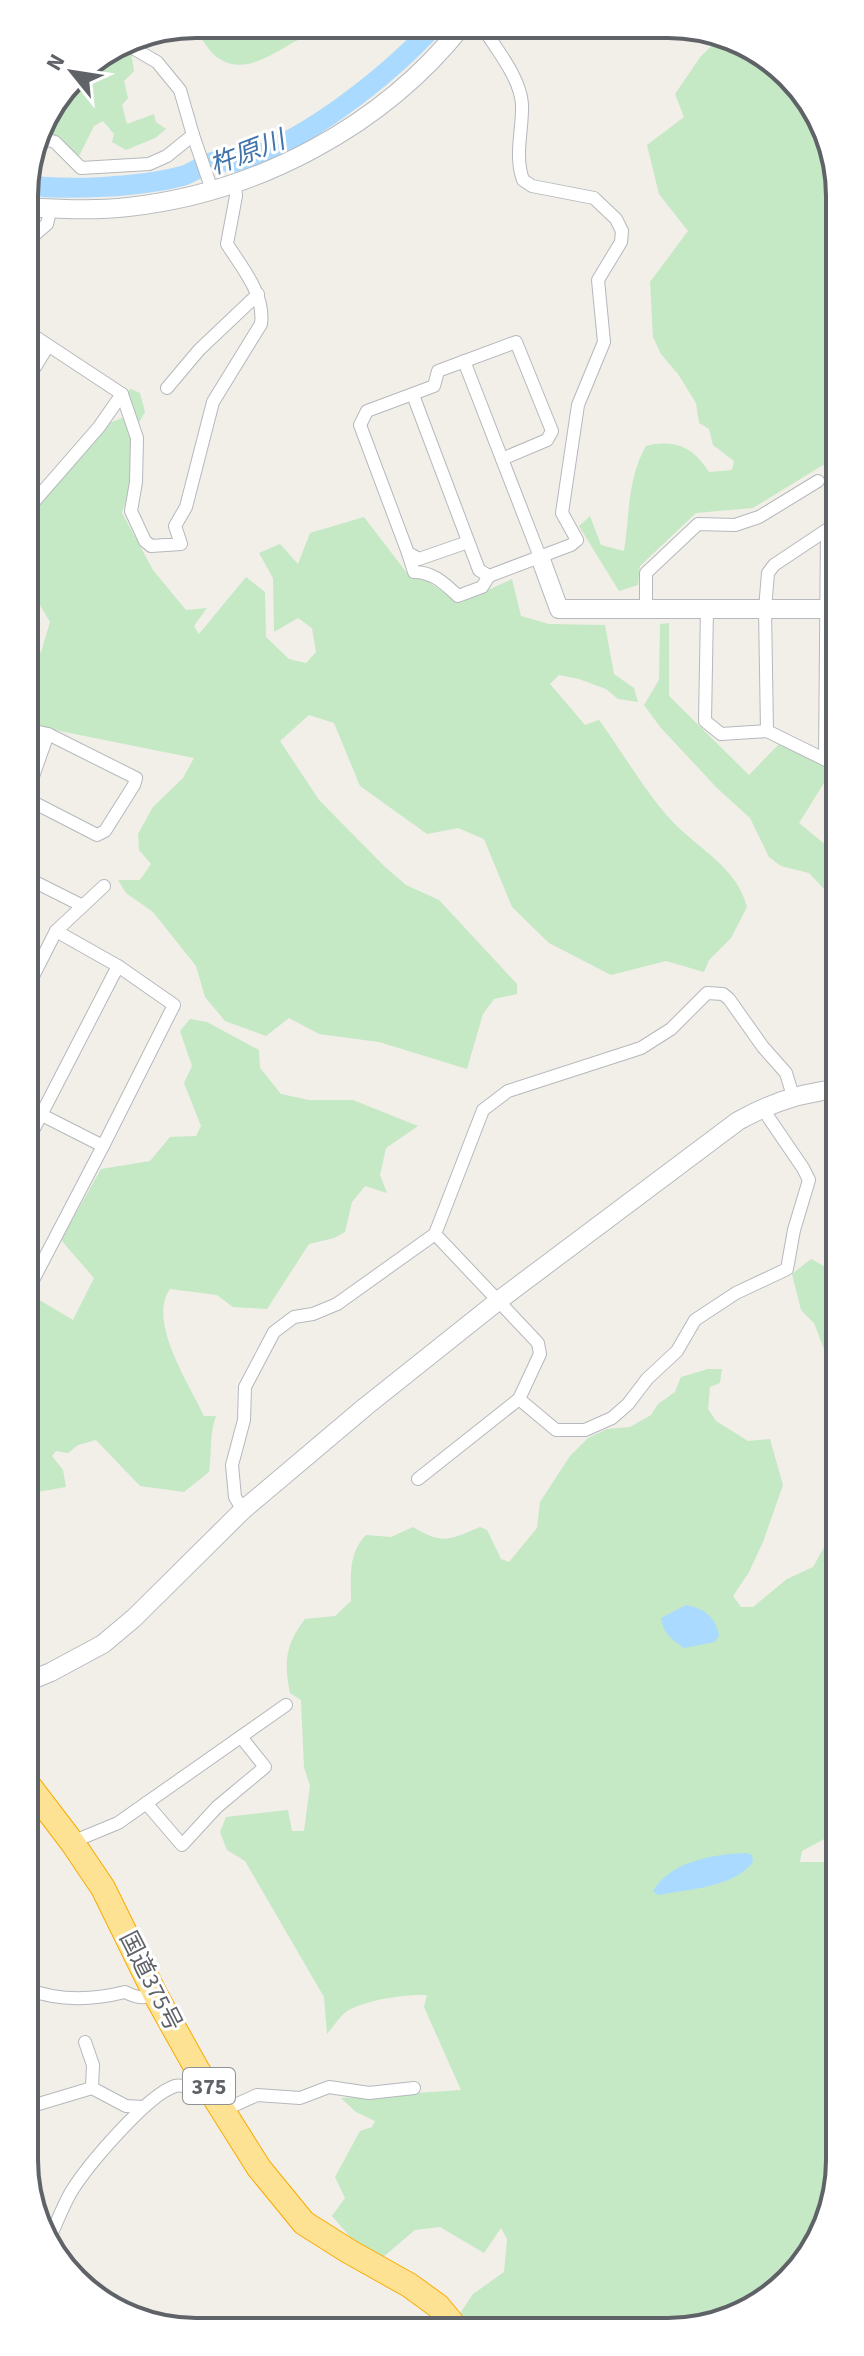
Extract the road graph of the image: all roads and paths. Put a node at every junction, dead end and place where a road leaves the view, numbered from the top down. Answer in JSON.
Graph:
{"nodes":[{"id":1,"x":451,"y":38,"type":"edge"},
{"id":2,"x":489,"y":38,"type":"edge"},
{"id":3,"x":136,"y":50,"type":"edge"},
{"id":4,"x":193,"y":135,"type":"junction"},
{"id":5,"x":48,"y":140,"type":"edge"},
{"id":6,"x":209,"y":182,"type":"junction"},
{"id":7,"x":235,"y":183,"type":"junction"},
{"id":8,"x":38,"y":208,"type":"edge"},
{"id":9,"x":51,"y":208,"type":"junction"},
{"id":10,"x":38,"y":232,"type":"edge"},
{"id":11,"x":258,"y":294,"type":"junction"},
{"id":12,"x":38,"y":339,"type":"edge"},
{"id":13,"x":48,"y":346,"type":"junction"},
{"id":14,"x":464,"y":361,"type":"junction"},
{"id":15,"x":38,"y":362,"type":"edge"},
{"id":16,"x":167,"y":388,"type":"dead end"},
{"id":17,"x":122,"y":394,"type":"junction"},
{"id":18,"x":413,"y":395,"type":"junction"},
{"id":19,"x":502,"y":459,"type":"junction"},
{"id":20,"x":818,"y":481,"type":"dead end"},
{"id":21,"x":38,"y":497,"type":"edge"},
{"id":22,"x":826,"y":530,"type":"edge"},
{"id":23,"x":468,"y":542,"type":"junction"},
{"id":24,"x":408,"y":553,"type":"junction"},
{"id":25,"x":540,"y":557,"type":"junction"},
{"id":26,"x":489,"y":576,"type":"junction"},
{"id":27,"x":646,"y":609,"type":"junction"},
{"id":28,"x":707,"y":609,"type":"junction"},
{"id":29,"x":765,"y":609,"type":"junction"},
{"id":30,"x":826,"y":609,"type":"edge"},
{"id":31,"x":767,"y":731,"type":"junction"},
{"id":32,"x":38,"y":732,"type":"edge"},
{"id":33,"x":48,"y":734,"type":"junction"},
{"id":34,"x":826,"y":760,"type":"edge"},
{"id":35,"x":38,"y":762,"type":"edge"},
{"id":36,"x":38,"y":806,"type":"edge"},
{"id":37,"x":38,"y":884,"type":"edge"},
{"id":38,"x":104,"y":886,"type":"dead end"},
{"id":39,"x":81,"y":905,"type":"junction"},
{"id":40,"x":56,"y":931,"type":"junction"},
{"id":41,"x":39,"y":963,"type":"edge"},
{"id":42,"x":118,"y":966,"type":"junction"},
{"id":43,"x":826,"y":1091,"type":"edge"},
{"id":44,"x":793,"y":1096,"type":"junction"},
{"id":45,"x":762,"y":1108,"type":"junction"},
{"id":46,"x":38,"y":1113,"type":"edge"},
{"id":47,"x":41,"y":1115,"type":"junction"},
{"id":48,"x":38,"y":1121,"type":"edge"},
{"id":49,"x":103,"y":1146,"type":"junction"},
{"id":50,"x":435,"y":1234,"type":"junction"},
{"id":51,"x":38,"y":1271,"type":"edge"},
{"id":52,"x":498,"y":1301,"type":"junction"},
{"id":53,"x":519,"y":1399,"type":"junction"},
{"id":54,"x":418,"y":1479,"type":"dead end"},
{"id":55,"x":243,"y":1510,"type":"junction"},
{"id":56,"x":38,"y":1677,"type":"edge"},
{"id":57,"x":286,"y":1705,"type":"dead end"},
{"id":58,"x":241,"y":1737,"type":"junction"},
{"id":59,"x":38,"y":1797,"type":"edge"},
{"id":60,"x":146,"y":1803,"type":"junction"},
{"id":61,"x":72,"y":1842,"type":"junction"},
{"id":62,"x":38,"y":1992,"type":"edge"},
{"id":63,"x":155,"y":1994,"type":"junction"},
{"id":64,"x":85,"y":2042,"type":"dead end"},
{"id":65,"x":92,"y":2088,"type":"junction"},
{"id":66,"x":414,"y":2088,"type":"dead end"},
{"id":67,"x":218,"y":2100,"type":"junction"},
{"id":68,"x":38,"y":2104,"type":"edge"},
{"id":69,"x":143,"y":2107,"type":"junction"},
{"id":70,"x":54,"y":2229,"type":"edge"},
{"id":71,"x":448,"y":2318,"type":"edge"}],
"edges":[{"from":1,"to":7,"type":"street"},
{"from":2,"to":25,"type":"street"},
{"from":3,"to":4,"type":"street"},
{"from":4,"to":5,"type":"street"},
{"from":4,"to":6,"type":"street"},
{"from":6,"to":7,"type":"street"},
{"from":6,"to":9,"type":"street"},
{"from":7,"to":11,"type":"street"},
{"from":8,"to":9,"type":"street"},
{"from":9,"to":10,"type":"street"},
{"from":11,"to":16,"type":"street"},
{"from":11,"to":17,"type":"street"},
{"from":12,"to":13,"type":"street"},
{"from":13,"to":15,"type":"street"},
{"from":13,"to":17,"type":"street"},
{"from":14,"to":18,"type":"street"},
{"from":14,"to":19,"type":"street"},
{"from":14,"to":19,"type":"street"},
{"from":17,"to":21,"type":"street"},
{"from":18,"to":23,"type":"street"},
{"from":18,"to":24,"type":"street"},
{"from":19,"to":25,"type":"street"},
{"from":20,"to":27,"type":"street"},
{"from":22,"to":29,"type":"street"},
{"from":23,"to":24,"type":"street"},
{"from":23,"to":26,"type":"street"},
{"from":24,"to":26,"type":"street"},
{"from":25,"to":26,"type":"street"},
{"from":25,"to":27,"type":"street"},
{"from":27,"to":28,"type":"street"},
{"from":28,"to":29,"type":"street"},
{"from":28,"to":31,"type":"street"},
{"from":29,"to":30,"type":"street"},
{"from":29,"to":31,"type":"street"},
{"from":31,"to":34,"type":"street"},
{"from":32,"to":33,"type":"street"},
{"from":33,"to":35,"type":"street"},
{"from":33,"to":36,"type":"street"},
{"from":37,"to":39,"type":"street"},
{"from":38,"to":39,"type":"street"},
{"from":39,"to":40,"type":"street"},
{"from":40,"to":41,"type":"street"},
{"from":40,"to":42,"type":"street"},
{"from":42,"to":47,"type":"street"},
{"from":42,"to":49,"type":"street"},
{"from":43,"to":44,"type":"street"},
{"from":44,"to":45,"type":"street"},
{"from":44,"to":50,"type":"street"},
{"from":45,"to":52,"type":"street"},
{"from":45,"to":53,"type":"street"},
{"from":46,"to":47,"type":"street"},
{"from":47,"to":48,"type":"street"},
{"from":47,"to":49,"type":"street"},
{"from":49,"to":51,"type":"street"},
{"from":50,"to":52,"type":"street"},
{"from":50,"to":55,"type":"street"},
{"from":52,"to":53,"type":"street"},
{"from":52,"to":55,"type":"street"},
{"from":53,"to":54,"type":"street"},
{"from":55,"to":56,"type":"street"},
{"from":57,"to":58,"type":"street"},
{"from":58,"to":60,"type":"street"},
{"from":58,"to":60,"type":"street"},
{"from":59,"to":61,"type":"highway","name":"国道375号","number":"375"},
{"from":60,"to":61,"type":"street"},
{"from":61,"to":63,"type":"highway","name":"国道375号","number":"375"},
{"from":62,"to":63,"type":"street"},
{"from":63,"to":67,"type":"highway","name":"国道375号","number":"375"},
{"from":64,"to":65,"type":"street"},
{"from":65,"to":68,"type":"street"},
{"from":65,"to":69,"type":"street"},
{"from":66,"to":67,"type":"street"},
{"from":67,"to":69,"type":"street"},
{"from":67,"to":71,"type":"highway","name":"国道375号","number":"375"},
{"from":69,"to":70,"type":"street"}]}
